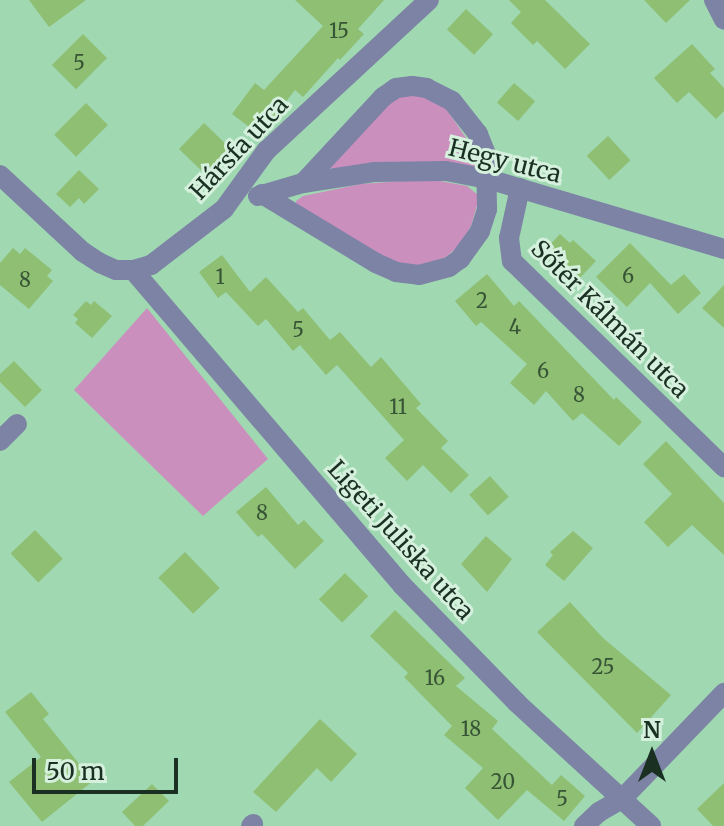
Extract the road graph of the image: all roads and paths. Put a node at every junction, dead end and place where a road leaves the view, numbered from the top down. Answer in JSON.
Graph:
{"nodes":[{"id":1,"x":429,"y":0,"type":"edge"},
{"id":2,"x":0,"y":175,"type":"edge"},
{"id":3,"x":488,"y":179,"type":"junction"},
{"id":4,"x":303,"y":183,"type":"junction"},
{"id":5,"x":520,"y":188,"type":"junction"},
{"id":6,"x":262,"y":194,"type":"junction"},
{"id":7,"x":224,"y":209,"type":"junction"},
{"id":8,"x":724,"y":249,"type":"edge"},
{"id":9,"x":133,"y":270,"type":"junction"},
{"id":10,"x":17,"y":424,"type":"dead end"},
{"id":11,"x":0,"y":441,"type":"edge"},
{"id":12,"x":724,"y":467,"type":"edge"},
{"id":13,"x":724,"y":693,"type":"edge"},
{"id":14,"x":623,"y":798,"type":"junction"},
{"id":15,"x":584,"y":826,"type":"edge"},
{"id":16,"x":651,"y":826,"type":"edge"}],
"edges":[{"from":1,"to":7,"type":"street","name":"Hársfa utca"},
{"from":2,"to":9,"type":"street"},
{"from":3,"to":4,"type":"street","name":"Hegy utca"},
{"from":3,"to":4,"type":"street"},
{"from":3,"to":5,"type":"street","name":"Hegy utca"},
{"from":3,"to":6,"type":"street"},
{"from":4,"to":6,"type":"street","name":"Hegy utca"},
{"from":5,"to":8,"type":"street","name":"Hegy utca"},
{"from":5,"to":12,"type":"street","name":"Sőtér Kálmán utca"},
{"from":6,"to":7,"type":"street","name":"Hegy utca"},
{"from":7,"to":9,"type":"street","name":"Hársfa utca"},
{"from":9,"to":14,"type":"street","name":"Ligeti Juliska utca"},
{"from":10,"to":11,"type":"street"},
{"from":13,"to":14,"type":"street"},
{"from":14,"to":15,"type":"street"},
{"from":14,"to":16,"type":"street","name":"Ligeti Juliska utca"}]}
